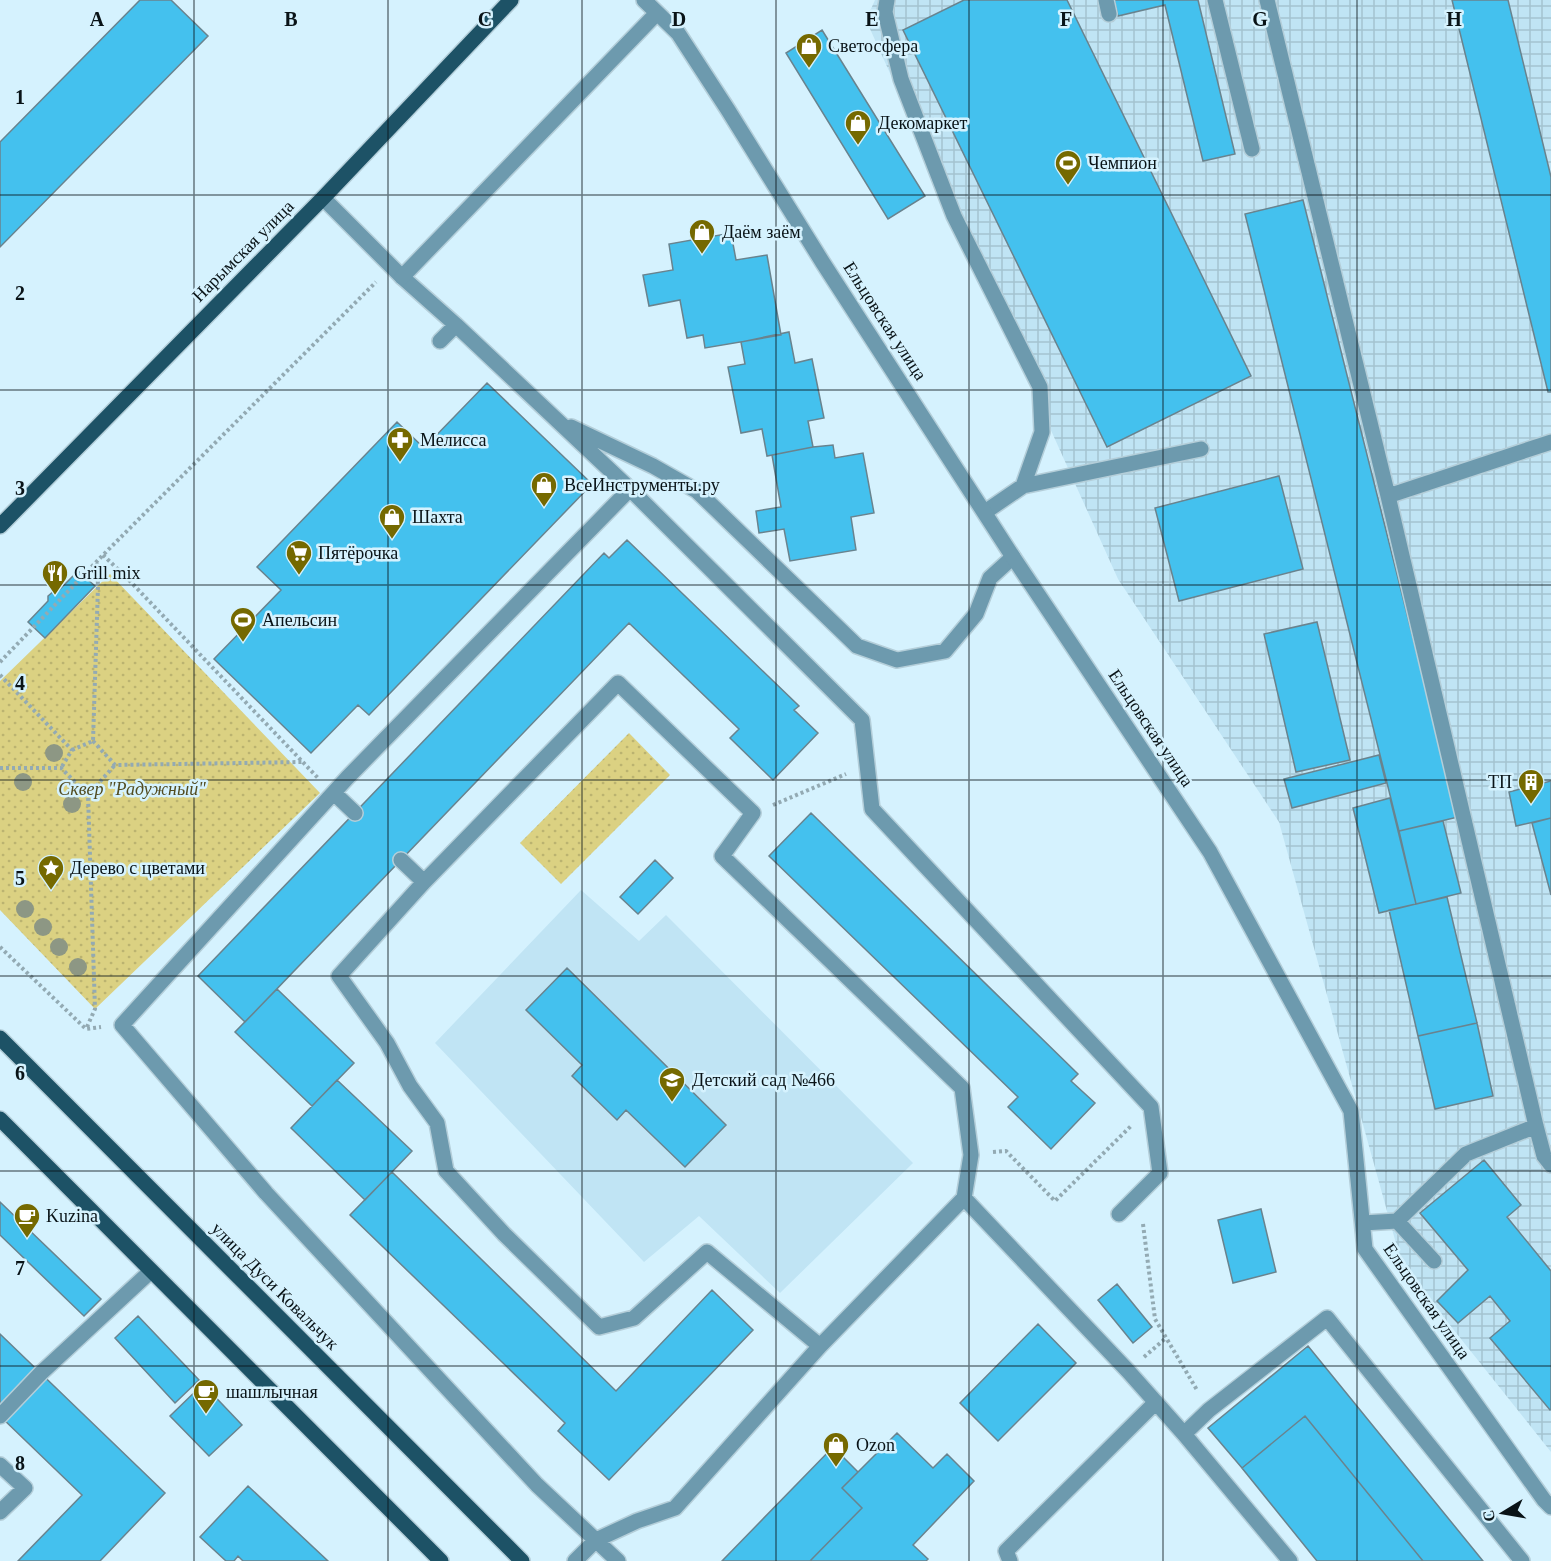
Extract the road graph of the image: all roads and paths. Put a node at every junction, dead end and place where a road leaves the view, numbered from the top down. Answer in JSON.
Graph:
{"nodes":[{"id":1,"x":511,"y":0,"type":"edge"},
{"id":2,"x":644,"y":0,"type":"edge"},
{"id":3,"x":887,"y":0,"type":"edge"},
{"id":4,"x":1215,"y":0,"type":"edge"},
{"id":5,"x":1267,"y":0,"type":"edge"},
{"id":6,"x":657,"y":13,"type":"junction"},
{"id":7,"x":1252,"y":148,"type":"dead end"},
{"id":8,"x":323,"y":198,"type":"junction"},
{"id":9,"x":397,"y":272,"type":"junction"},
{"id":10,"x":456,"y":325,"type":"junction"},
{"id":11,"x":440,"y":341,"type":"dead end"},
{"id":12,"x":557,"y":421,"type":"junction"},
{"id":13,"x":1551,"y":442,"type":"edge"},
{"id":14,"x":1201,"y":448,"type":"dead end"},
{"id":15,"x":1023,"y":486,"type":"junction"},
{"id":16,"x":630,"y":489,"type":"junction"},
{"id":17,"x":1388,"y":496,"type":"junction"},
{"id":18,"x":985,"y":512,"type":"junction"},
{"id":19,"x":0,"y":525,"type":"edge"},
{"id":20,"x":103,"y":555,"type":"junction"},
{"id":21,"x":1014,"y":557,"type":"junction"},
{"id":22,"x":97,"y":562,"type":"junction"},
{"id":23,"x":0,"y":662,"type":"edge"},
{"id":24,"x":0,"y":675,"type":"edge"},
{"id":25,"x":93,"y":741,"type":"junction"},
{"id":26,"x":72,"y":750,"type":"junction"},
{"id":27,"x":304,"y":762,"type":"junction"},
{"id":28,"x":115,"y":765,"type":"junction"},
{"id":29,"x":867,"y":765,"type":"junction"},
{"id":30,"x":0,"y":768,"type":"edge"},
{"id":31,"x":62,"y":768,"type":"junction"},
{"id":32,"x":334,"y":793,"type":"junction"},
{"id":33,"x":88,"y":795,"type":"junction"},
{"id":34,"x":355,"y":813,"type":"dead end"},
{"id":35,"x":753,"y":813,"type":"junction"},
{"id":36,"x":401,"y":860,"type":"dead end"},
{"id":37,"x":424,"y":882,"type":"junction"},
{"id":38,"x":0,"y":948,"type":"edge"},
{"id":39,"x":122,"y":1025,"type":"junction"},
{"id":40,"x":86,"y":1029,"type":"junction"},
{"id":41,"x":0,"y":1038,"type":"edge"},
{"id":42,"x":1151,"y":1107,"type":"junction"},
{"id":43,"x":0,"y":1119,"type":"edge"},
{"id":44,"x":1536,"y":1126,"type":"junction"},
{"id":45,"x":971,"y":1155,"type":"junction"},
{"id":46,"x":1551,"y":1165,"type":"edge"},
{"id":47,"x":1139,"y":1193,"type":"junction"},
{"id":48,"x":964,"y":1198,"type":"junction"},
{"id":49,"x":1119,"y":1214,"type":"dead end"},
{"id":50,"x":1397,"y":1221,"type":"junction"},
{"id":51,"x":1363,"y":1223,"type":"junction"},
{"id":52,"x":1434,"y":1261,"type":"dead end"},
{"id":53,"x":151,"y":1271,"type":"junction"},
{"id":54,"x":820,"y":1346,"type":"junction"},
{"id":55,"x":1156,"y":1402,"type":"junction"},
{"id":56,"x":1209,"y":1410,"type":"junction"},
{"id":57,"x":0,"y":1416,"type":"edge"},
{"id":58,"x":1184,"y":1434,"type":"junction"},
{"id":59,"x":0,"y":1465,"type":"edge"},
{"id":60,"x":1549,"y":1501,"type":"edge"},
{"id":61,"x":0,"y":1512,"type":"edge"},
{"id":62,"x":596,"y":1540,"type":"junction"},
{"id":63,"x":441,"y":1561,"type":"edge"},
{"id":64,"x":522,"y":1561,"type":"edge"},
{"id":65,"x":575,"y":1561,"type":"edge"},
{"id":66,"x":618,"y":1561,"type":"edge"},
{"id":67,"x":1010,"y":1561,"type":"edge"},
{"id":68,"x":1290,"y":1561,"type":"edge"},
{"id":69,"x":1522,"y":1561,"type":"edge"}],
"edges":[{"from":1,"to":8,"type":"main road","name":"Нарымская улица"},
{"from":2,"to":6,"type":"street","name":"Ельцовская улица"},
{"from":3,"to":15,"type":"street"},
{"from":4,"to":7,"type":"street"},
{"from":5,"to":17,"type":"street"},
{"from":6,"to":9,"type":"street"},
{"from":6,"to":18,"type":"street","name":"Ельцовская улица"},
{"from":8,"to":9,"type":"street"},
{"from":8,"to":19,"type":"main road","name":"Нарымская улица"},
{"from":9,"to":10,"type":"street"},
{"from":9,"to":20,"type":"path"},
{"from":10,"to":11,"type":"street"},
{"from":10,"to":12,"type":"street"},
{"from":12,"to":16,"type":"street"},
{"from":12,"to":21,"type":"street"},
{"from":13,"to":17,"type":"street"},
{"from":14,"to":15,"type":"street"},
{"from":15,"to":18,"type":"street"},
{"from":16,"to":29,"type":"street"},
{"from":16,"to":32,"type":"street"},
{"from":17,"to":44,"type":"street"},
{"from":18,"to":21,"type":"street","name":"Ельцовская улица"},
{"from":20,"to":22,"type":"path"},
{"from":20,"to":27,"type":"path"},
{"from":21,"to":51,"type":"street","name":"Ельцовская улица"},
{"from":22,"to":23,"type":"path"},
{"from":22,"to":25,"type":"path"},
{"from":24,"to":26,"type":"path"},
{"from":25,"to":26,"type":"path"},
{"from":25,"to":28,"type":"path"},
{"from":26,"to":31,"type":"path"},
{"from":27,"to":28,"type":"path"},
{"from":27,"to":32,"type":"path"},
{"from":28,"to":33,"type":"path"},
{"from":29,"to":35,"type":"path"},
{"from":29,"to":42,"type":"street"},
{"from":30,"to":31,"type":"path"},
{"from":31,"to":33,"type":"path"},
{"from":32,"to":34,"type":"street"},
{"from":32,"to":39,"type":"street"},
{"from":33,"to":40,"type":"path"},
{"from":35,"to":37,"type":"street"},
{"from":35,"to":45,"type":"street"},
{"from":36,"to":37,"type":"street"},
{"from":37,"to":54,"type":"street"},
{"from":38,"to":40,"type":"path"},
{"from":39,"to":40,"type":"path"},
{"from":39,"to":62,"type":"street"},
{"from":41,"to":64,"type":"main road","name":"улица Дуси Ковальчук"},
{"from":42,"to":45,"type":"path"},
{"from":42,"to":47,"type":"street"},
{"from":43,"to":53,"type":"main road"},
{"from":44,"to":46,"type":"street"},
{"from":44,"to":50,"type":"street"},
{"from":45,"to":48,"type":"street"},
{"from":47,"to":49,"type":"street"},
{"from":47,"to":56,"type":"path"},
{"from":48,"to":54,"type":"street"},
{"from":48,"to":55,"type":"street"},
{"from":50,"to":51,"type":"street"},
{"from":50,"to":52,"type":"street"},
{"from":51,"to":60,"type":"street","name":"Ельцовская улица"},
{"from":53,"to":57,"type":"street"},
{"from":53,"to":63,"type":"main road"},
{"from":54,"to":62,"type":"street"},
{"from":55,"to":58,"type":"street"},
{"from":55,"to":67,"type":"street"},
{"from":56,"to":58,"type":"street"},
{"from":56,"to":69,"type":"street"},
{"from":58,"to":68,"type":"street"},
{"from":59,"to":61,"type":"street"},
{"from":62,"to":65,"type":"street"},
{"from":62,"to":66,"type":"street"}]}
